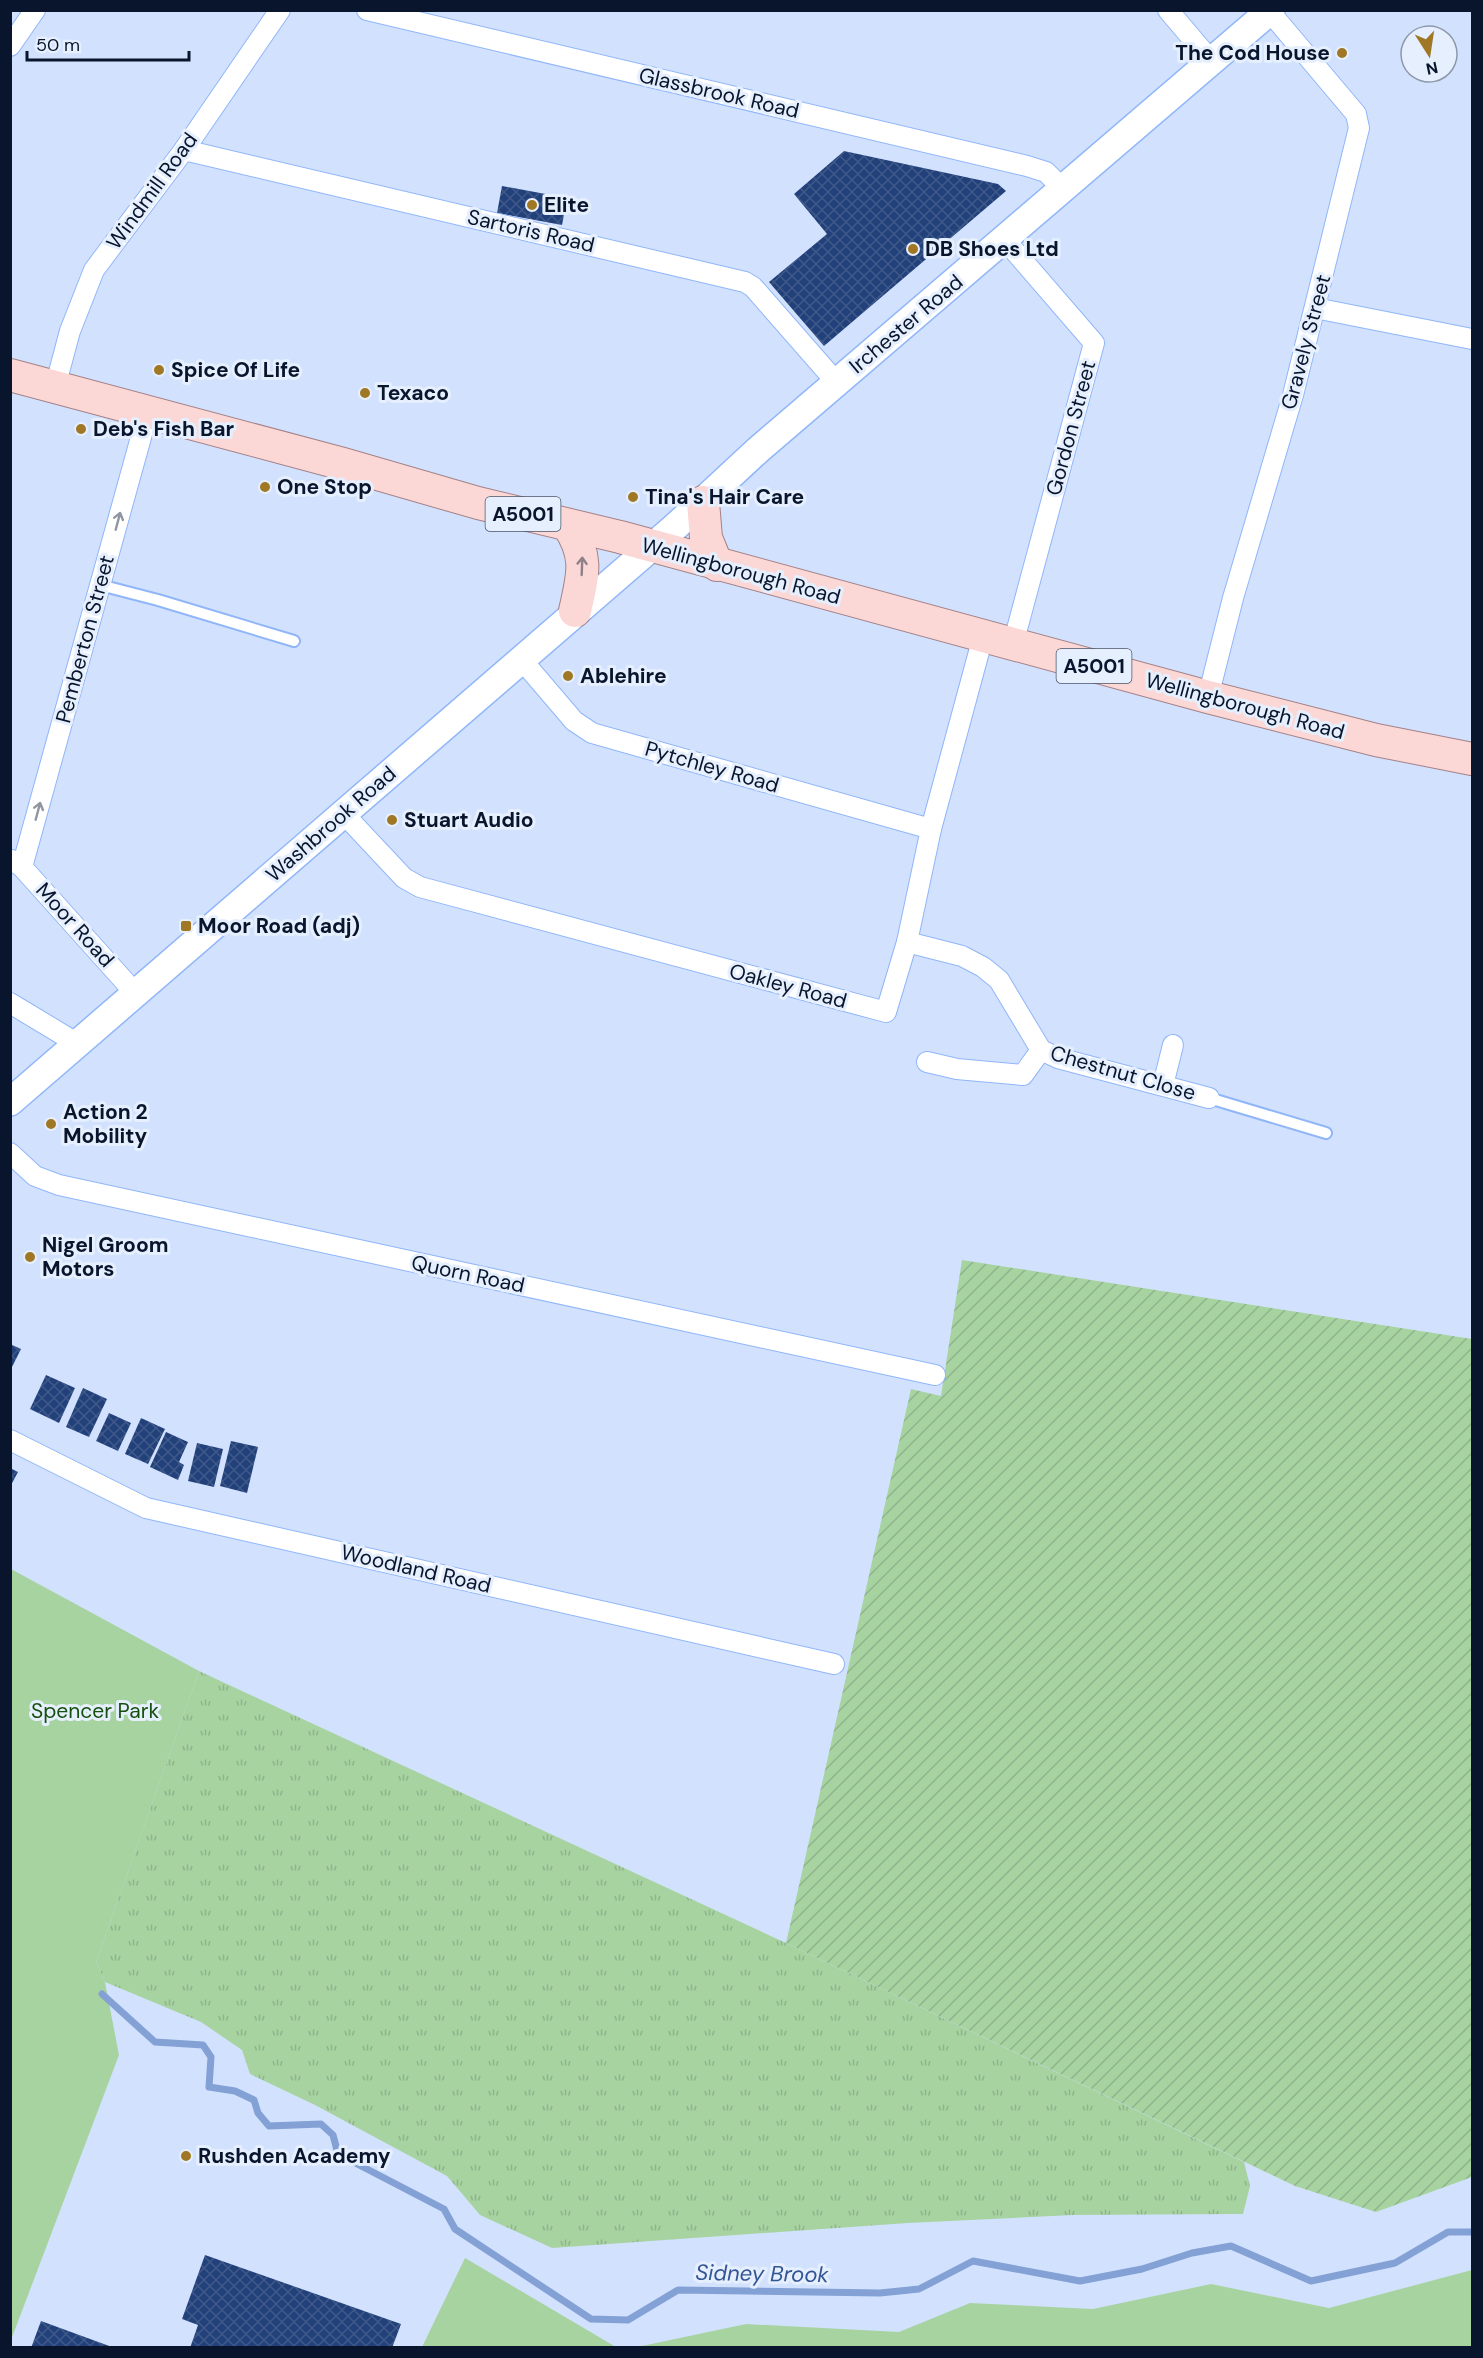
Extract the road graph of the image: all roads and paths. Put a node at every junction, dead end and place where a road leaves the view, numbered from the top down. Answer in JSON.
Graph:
{"nodes":[{"id":1,"x":35,"y":10,"type":"edge"},
{"id":2,"x":280,"y":10,"type":"edge"},
{"id":3,"x":367,"y":10,"type":"edge"},
{"id":4,"x":1168,"y":10,"type":"edge"},
{"id":5,"x":1270,"y":11,"type":"edge"},
{"id":6,"x":10,"y":46,"type":"edge"},
{"id":7,"x":1212,"y":62,"type":"junction"},
{"id":8,"x":184,"y":150,"type":"junction"},
{"id":9,"x":1064,"y":189,"type":"junction"},
{"id":10,"x":1005,"y":240,"type":"junction"},
{"id":11,"x":1315,"y":308,"type":"junction"},
{"id":12,"x":1473,"y":339,"type":"edge"},
{"id":13,"x":10,"y":375,"type":"edge"},
{"id":14,"x":837,"y":383,"type":"junction"},
{"id":15,"x":55,"y":387,"type":"junction"},
{"id":16,"x":148,"y":412,"type":"junction"},
{"id":17,"x":703,"y":502,"type":"junction"},
{"id":18,"x":568,"y":525,"type":"junction"},
{"id":19,"x":651,"y":547,"type":"junction"},
{"id":20,"x":717,"y":565,"type":"junction"},
{"id":21,"x":100,"y":585,"type":"junction"},
{"id":22,"x":575,"y":611,"type":"junction"},
{"id":23,"x":983,"y":637,"type":"junction"},
{"id":24,"x":294,"y":641,"type":"dead end"},
{"id":25,"x":1013,"y":644,"type":"junction"},
{"id":26,"x":521,"y":659,"type":"junction"},
{"id":27,"x":1208,"y":697,"type":"junction"},
{"id":28,"x":1473,"y":759,"type":"edge"},
{"id":29,"x":343,"y":813,"type":"junction"},
{"id":30,"x":931,"y":829,"type":"junction"},
{"id":31,"x":16,"y":863,"type":"edge"},
{"id":32,"x":907,"y":942,"type":"junction"},
{"id":33,"x":136,"y":994,"type":"junction"},
{"id":34,"x":10,"y":1003,"type":"edge"},
{"id":35,"x":78,"y":1044,"type":"junction"},
{"id":36,"x":1173,"y":1045,"type":"dead end"},
{"id":37,"x":1041,"y":1050,"type":"junction"},
{"id":38,"x":927,"y":1062,"type":"dead end"},
{"id":39,"x":1163,"y":1086,"type":"junction"},
{"id":40,"x":1209,"y":1098,"type":"joint"},
{"id":41,"x":10,"y":1102,"type":"edge"},
{"id":42,"x":1326,"y":1133,"type":"dead end"},
{"id":43,"x":10,"y":1153,"type":"edge"},
{"id":44,"x":935,"y":1375,"type":"dead end"},
{"id":45,"x":10,"y":1440,"type":"edge"},
{"id":46,"x":834,"y":1664,"type":"dead end"}],
"edges":[{"from":1,"to":6,"type":"street"},
{"from":2,"to":8,"type":"street","name":"Windmill Road"},
{"from":3,"to":9,"type":"street","name":"Glassbrook Road"},
{"from":4,"to":7,"type":"street"},
{"from":5,"to":7,"type":"main road","name":"Irchester Road"},
{"from":5,"to":11,"type":"street","name":"Gravely Street"},
{"from":7,"to":9,"type":"main road","name":"Irchester Road"},
{"from":8,"to":14,"type":"street","name":"Sartoris Road"},
{"from":8,"to":15,"type":"street","name":"Windmill Road"},
{"from":9,"to":10,"type":"main road","name":"Irchester Road"},
{"from":10,"to":14,"type":"main road","name":"Irchester Road"},
{"from":10,"to":25,"type":"street","name":"Gordon Street"},
{"from":11,"to":12,"type":"street"},
{"from":11,"to":27,"type":"street","name":"Gravely Street"},
{"from":13,"to":15,"type":"main road","name":"Wellingborough Road","number":"A5001"},
{"from":14,"to":17,"type":"main road","name":"Irchester Road"},
{"from":15,"to":16,"type":"main road","name":"Wellingborough Road","number":"A5001"},
{"from":16,"to":18,"type":"main road","name":"Wellingborough Road","number":"A5001"},
{"from":21,"to":16,"type":"street","name":"Pemberton Street","one_way":true},
{"from":17,"to":19,"type":"main road","name":"Irchester Road"},
{"from":17,"to":20,"type":"main road"},
{"from":18,"to":19,"type":"main road","name":"Wellingborough Road","number":"A5001"},
{"from":22,"to":18,"type":"main road","one_way":true},
{"from":19,"to":20,"type":"main road","name":"Wellingborough Road","number":"A5001"},
{"from":19,"to":22,"type":"main road","name":"Washbrook Road"},
{"from":20,"to":23,"type":"main road","name":"Wellingborough Road","number":"A5001"},
{"from":21,"to":24,"type":"lane"},
{"from":31,"to":21,"type":"street","name":"Pemberton Street","one_way":true},
{"from":22,"to":26,"type":"main road","name":"Washbrook Road"},
{"from":23,"to":25,"type":"main road","name":"Wellingborough Road","number":"A5001"},
{"from":23,"to":30,"type":"street","name":"Oakley Road"},
{"from":25,"to":27,"type":"main road","name":"Wellingborough Road","number":"A5001"},
{"from":26,"to":29,"type":"main road","name":"Washbrook Road"},
{"from":26,"to":30,"type":"street","name":"Pytchley Road"},
{"from":27,"to":28,"type":"main road","name":"Wellingborough Road","number":"A5001"},
{"from":29,"to":32,"type":"street","name":"Oakley Road"},
{"from":29,"to":33,"type":"main road","name":"Washbrook Road"},
{"from":30,"to":32,"type":"street","name":"Oakley Road"},
{"from":31,"to":33,"type":"street","name":"Moor Road"},
{"from":32,"to":37,"type":"street","name":"Chestnut Close"},
{"from":33,"to":35,"type":"main road","name":"Washbrook Road"},
{"from":34,"to":35,"type":"street"},
{"from":35,"to":41,"type":"main road","name":"Washbrook Road"},
{"from":36,"to":39,"type":"street"},
{"from":37,"to":38,"type":"street"},
{"from":37,"to":39,"type":"street","name":"Chestnut Close"},
{"from":39,"to":40,"type":"street","name":"Chestnut Close"},
{"from":40,"to":42,"type":"lane"},
{"from":43,"to":44,"type":"street","name":"Quorn Road"},
{"from":45,"to":46,"type":"street","name":"Woodland Road"}]}
